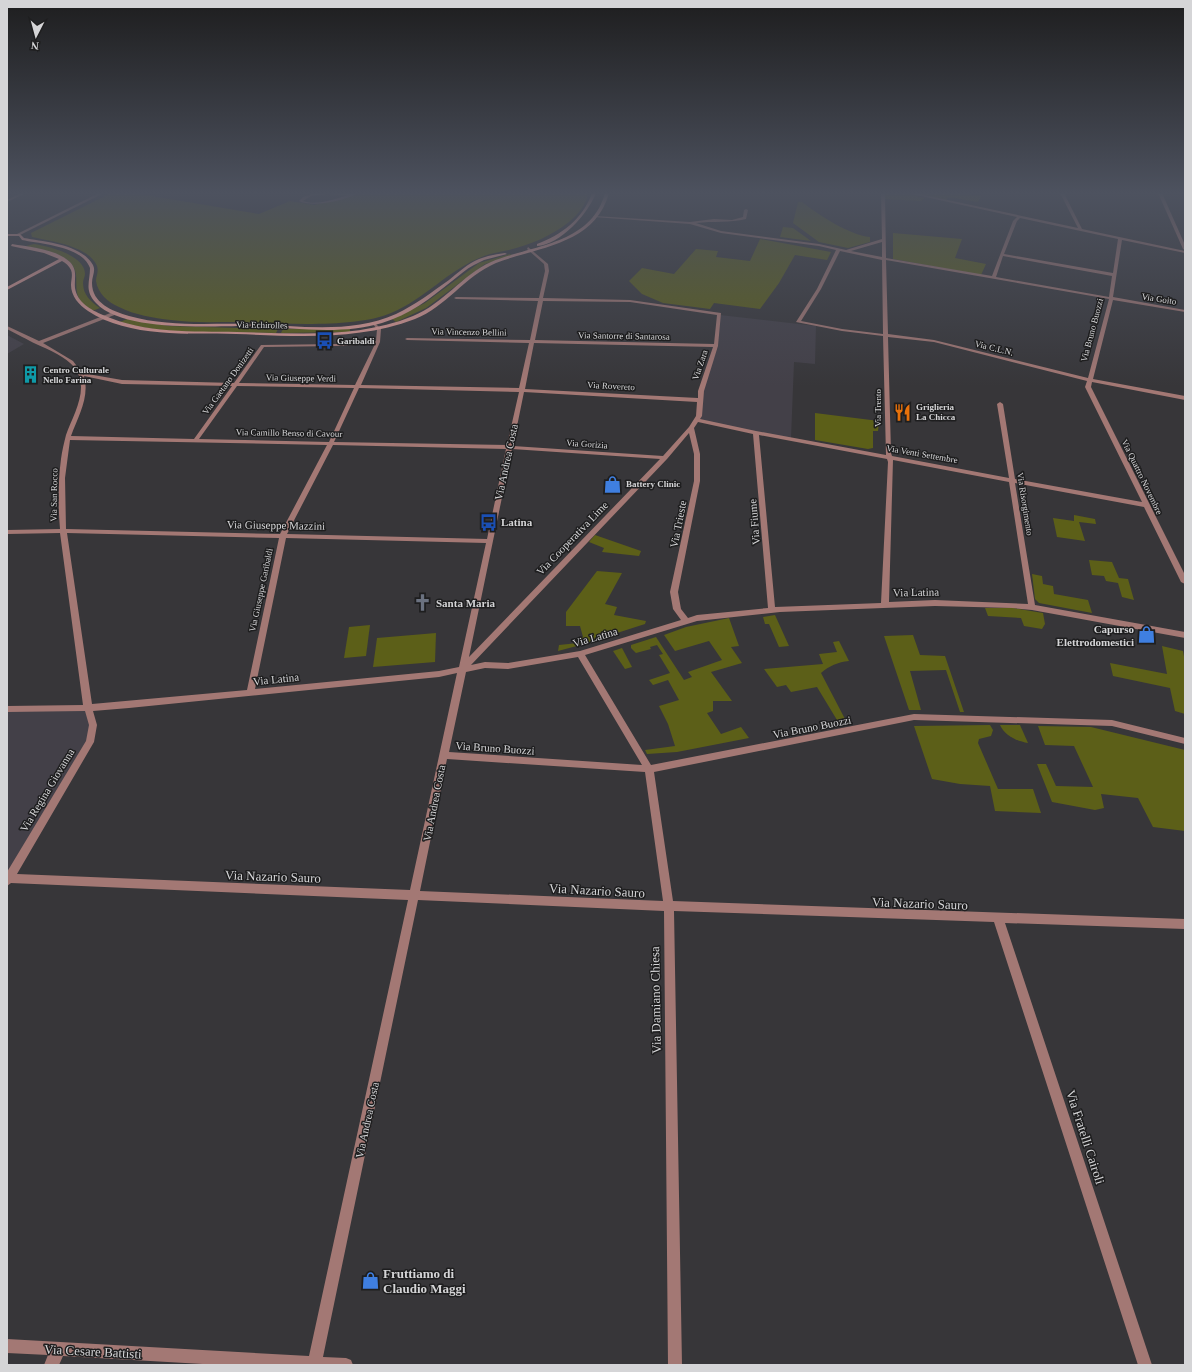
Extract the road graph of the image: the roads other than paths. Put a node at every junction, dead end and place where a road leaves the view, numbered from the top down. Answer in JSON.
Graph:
{"nodes":[{"id":1,"x":57,"y":257,"type":"edge"},
{"id":2,"x":82,"y":257,"type":"edge"},
{"id":3,"x":490,"y":257,"type":"edge"},
{"id":4,"x":509,"y":257,"type":"edge"},
{"id":5,"x":537,"y":257,"type":"edge"},
{"id":6,"x":836,"y":257,"type":"edge"},
{"id":7,"x":871,"y":257,"type":"edge"},
{"id":8,"x":1001,"y":257,"type":"edge"},
{"id":9,"x":1014,"y":257,"type":"edge"},
{"id":10,"x":1117,"y":257,"type":"edge"},
{"id":11,"x":62,"y":259,"type":"junction"},
{"id":12,"x":884,"y":260,"type":"junction"},
{"id":13,"x":1115,"y":274,"type":"junction"},
{"id":14,"x":993,"y":278,"type":"junction"},
{"id":15,"x":7,"y":289,"type":"edge"},
{"id":16,"x":456,"y":298,"type":"dead end"},
{"id":17,"x":541,"y":299,"type":"junction"},
{"id":18,"x":1111,"y":299,"type":"junction"},
{"id":19,"x":1185,"y":311,"type":"edge"},
{"id":20,"x":115,"y":313,"type":"junction"},
{"id":21,"x":104,"y":317,"type":"junction"},
{"id":22,"x":374,"y":323,"type":"junction"},
{"id":23,"x":7,"y":327,"type":"edge"},
{"id":24,"x":379,"y":329,"type":"junction"},
{"id":25,"x":887,"y":335,"type":"junction"},
{"id":26,"x":407,"y":339,"type":"dead end"},
{"id":27,"x":531,"y":341,"type":"junction"},
{"id":28,"x":378,"y":342,"type":"junction"},
{"id":29,"x":38,"y":343,"type":"junction"},
{"id":30,"x":716,"y":346,"type":"junction"},
{"id":31,"x":82,"y":374,"type":"junction"},
{"id":32,"x":1089,"y":380,"type":"junction"},
{"id":33,"x":234,"y":385,"type":"junction"},
{"id":34,"x":356,"y":387,"type":"junction"},
{"id":35,"x":522,"y":390,"type":"junction"},
{"id":36,"x":1178,"y":396,"type":"junction"},
{"id":37,"x":1185,"y":398,"type":"edge"},
{"id":38,"x":699,"y":400,"type":"junction"},
{"id":39,"x":1000,"y":404,"type":"dead end"},
{"id":40,"x":1185,"y":404,"type":"edge"},
{"id":41,"x":696,"y":420,"type":"junction"},
{"id":42,"x":691,"y":428,"type":"junction"},
{"id":43,"x":756,"y":433,"type":"junction"},
{"id":44,"x":68,"y":438,"type":"junction"},
{"id":45,"x":195,"y":441,"type":"junction"},
{"id":46,"x":330,"y":443,"type":"junction"},
{"id":47,"x":509,"y":447,"type":"junction"},
{"id":48,"x":888,"y":457,"type":"junction"},
{"id":49,"x":664,"y":458,"type":"junction"},
{"id":50,"x":1012,"y":480,"type":"junction"},
{"id":51,"x":1146,"y":505,"type":"junction"},
{"id":52,"x":63,"y":530,"type":"junction"},
{"id":53,"x":7,"y":532,"type":"edge"},
{"id":54,"x":283,"y":535,"type":"junction"},
{"id":55,"x":489,"y":541,"type":"junction"},
{"id":56,"x":1185,"y":582,"type":"edge"},
{"id":57,"x":885,"y":604,"type":"junction"},
{"id":58,"x":1032,"y":607,"type":"junction"},
{"id":59,"x":772,"y":610,"type":"junction"},
{"id":60,"x":685,"y":620,"type":"junction"},
{"id":61,"x":1185,"y":635,"type":"edge"},
{"id":62,"x":580,"y":654,"type":"junction"},
{"id":63,"x":462,"y":669,"type":"junction"},
{"id":64,"x":250,"y":692,"type":"junction"},
{"id":65,"x":7,"y":708,"type":"edge"},
{"id":66,"x":88,"y":708,"type":"junction"},
{"id":67,"x":1185,"y":741,"type":"edge"},
{"id":68,"x":443,"y":755,"type":"junction"},
{"id":69,"x":649,"y":769,"type":"junction"},
{"id":70,"x":7,"y":880,"type":"edge"},
{"id":71,"x":415,"y":895,"type":"junction"},
{"id":72,"x":669,"y":906,"type":"junction"},
{"id":73,"x":998,"y":918,"type":"junction"},
{"id":74,"x":1185,"y":924,"type":"edge"},
{"id":75,"x":7,"y":1346,"type":"edge"},
{"id":76,"x":59,"y":1349,"type":"junction"},
{"id":77,"x":314,"y":1364,"type":"edge"},
{"id":78,"x":51,"y":1365,"type":"edge"},
{"id":79,"x":346,"y":1365,"type":"edge"},
{"id":80,"x":675,"y":1365,"type":"edge"},
{"id":81,"x":1145,"y":1365,"type":"edge"}],
"edges":[{"from":1,"to":11,"type":"street","name":"Via Echirolles"},
{"from":2,"to":20,"type":"street","name":"Via Echirolles"},
{"from":3,"to":22,"type":"street","name":"Via Echirolles"},
{"from":4,"to":24,"type":"street","name":"Via Echirolles"},
{"from":5,"to":17,"type":"street","name":"Via Andrea Costa"},
{"from":6,"to":25,"type":"street","name":"Via C.L.N."},
{"from":7,"to":12,"type":"street","name":"Via Goito"},
{"from":8,"to":14,"type":"street"},
{"from":9,"to":13,"type":"street"},
{"from":10,"to":13,"type":"street","name":"Via Bruno Buozzi"},
{"from":11,"to":15,"type":"street"},
{"from":11,"to":21,"type":"street","name":"Via Echirolles"},
{"from":12,"to":14,"type":"street","name":"Via Goito"},
{"from":12,"to":25,"type":"street","name":"Via Trento"},
{"from":13,"to":18,"type":"street","name":"Via Bruno Buozzi"},
{"from":14,"to":18,"type":"street","name":"Via Goito"},
{"from":16,"to":17,"type":"street"},
{"from":17,"to":27,"type":"street","name":"Via Andrea Costa"},
{"from":17,"to":30,"type":"street","name":"Via Zara"},
{"from":18,"to":19,"type":"street","name":"Via Goito"},
{"from":18,"to":32,"type":"street","name":"Via Bruno Buozzi"},
{"from":20,"to":21,"type":"street"},
{"from":20,"to":22,"type":"street","name":"Via Echirolles"},
{"from":21,"to":24,"type":"street","name":"Via Echirolles"},
{"from":21,"to":29,"type":"street"},
{"from":22,"to":24,"type":"street"},
{"from":23,"to":29,"type":"street"},
{"from":24,"to":28,"type":"street","name":"Via Giuseppe Garibaldi"},
{"from":25,"to":32,"type":"street","name":"Via C.L.N."},
{"from":25,"to":48,"type":"street","name":"Via Trento"},
{"from":26,"to":27,"type":"street","name":"Via Vincenzo Bellini"},
{"from":27,"to":30,"type":"street","name":"Via Santorre di Santarosa"},
{"from":27,"to":35,"type":"street","name":"Via Andrea Costa"},
{"from":28,"to":33,"type":"street","name":"Via Gaetano Donizetti"},
{"from":28,"to":34,"type":"street","name":"Via Giuseppe Garibaldi"},
{"from":29,"to":31,"type":"street"},
{"from":30,"to":38,"type":"street","name":"Via Zara"},
{"from":31,"to":33,"type":"street","name":"Via Giuseppe Verdi"},
{"from":31,"to":44,"type":"street","name":"Via San Rocco"},
{"from":32,"to":36,"type":"street","name":"Via C.L.N."},
{"from":32,"to":51,"type":"street","name":"Via Quattro Novembre"},
{"from":33,"to":34,"type":"street","name":"Via Giuseppe Verdi"},
{"from":33,"to":45,"type":"street","name":"Via Gaetano Donizetti"},
{"from":34,"to":35,"type":"street","name":"Via Giuseppe Verdi"},
{"from":34,"to":46,"type":"street","name":"Via Giuseppe Garibaldi"},
{"from":35,"to":38,"type":"street","name":"Via Rovereto"},
{"from":35,"to":47,"type":"street","name":"Via Andrea Costa"},
{"from":36,"to":37,"type":"street","name":"Via C.L.N."},
{"from":36,"to":40,"type":"street"},
{"from":38,"to":41,"type":"street","name":"Via Zara"},
{"from":39,"to":50,"type":"street","name":"Via Risorgimento"},
{"from":41,"to":42,"type":"street","name":"Via Cooperativa Lime"},
{"from":41,"to":43,"type":"street","name":"Via Venti Settembre"},
{"from":42,"to":49,"type":"street","name":"Via Cooperativa Lime"},
{"from":42,"to":60,"type":"street","name":"Via Trieste"},
{"from":43,"to":48,"type":"street","name":"Via Venti Settembre"},
{"from":43,"to":59,"type":"street","name":"Via Fiume"},
{"from":44,"to":45,"type":"street","name":"Via Camillo Benso di Cavour"},
{"from":44,"to":52,"type":"street","name":"Via San Rocco"},
{"from":45,"to":46,"type":"street","name":"Via Camillo Benso di Cavour"},
{"from":46,"to":47,"type":"street","name":"Via Camillo Benso di Cavour"},
{"from":46,"to":54,"type":"street","name":"Via Giuseppe Garibaldi"},
{"from":47,"to":49,"type":"street","name":"Via Gorizia"},
{"from":47,"to":55,"type":"street","name":"Via Andrea Costa"},
{"from":48,"to":50,"type":"street","name":"Via Venti Settembre"},
{"from":48,"to":57,"type":"street","name":"Via Trento"},
{"from":49,"to":63,"type":"street","name":"Via Cooperativa Lime"},
{"from":50,"to":51,"type":"street","name":"Via Venti Settembre"},
{"from":50,"to":58,"type":"street","name":"Via Risorgimento"},
{"from":51,"to":56,"type":"street","name":"Via Quattro Novembre"},
{"from":52,"to":53,"type":"street","name":"Via Giuseppe Mazzini"},
{"from":52,"to":54,"type":"street","name":"Via Giuseppe Mazzini"},
{"from":52,"to":66,"type":"street","name":"Via San Rocco"},
{"from":54,"to":55,"type":"street","name":"Via Giuseppe Mazzini"},
{"from":54,"to":64,"type":"street","name":"Via Giuseppe Garibaldi"},
{"from":55,"to":63,"type":"street","name":"Via Andrea Costa"},
{"from":57,"to":58,"type":"street","name":"Via Latina"},
{"from":57,"to":59,"type":"street","name":"Via Latina"},
{"from":58,"to":61,"type":"street","name":"Via Latina"},
{"from":59,"to":60,"type":"street","name":"Via Latina"},
{"from":60,"to":62,"type":"street","name":"Via Latina"},
{"from":62,"to":63,"type":"street","name":"Via Latina"},
{"from":62,"to":69,"type":"street","name":"Via Damiano Chiesa"},
{"from":63,"to":64,"type":"street","name":"Via Latina"},
{"from":63,"to":68,"type":"street","name":"Via Andrea Costa"},
{"from":64,"to":66,"type":"street","name":"Via Latina"},
{"from":65,"to":66,"type":"street","name":"Via Latina"},
{"from":66,"to":70,"type":"street","name":"Via Regina Giovanna"},
{"from":67,"to":69,"type":"street","name":"Via Bruno Buozzi"},
{"from":68,"to":69,"type":"street","name":"Via Bruno Buozzi"},
{"from":68,"to":71,"type":"street","name":"Via Andrea Costa"},
{"from":69,"to":72,"type":"street","name":"Via Damiano Chiesa"},
{"from":70,"to":71,"type":"street","name":"Via Nazario Sauro"},
{"from":71,"to":72,"type":"street","name":"Via Nazario Sauro"},
{"from":71,"to":77,"type":"street","name":"Via Andrea Costa"},
{"from":72,"to":73,"type":"street","name":"Via Nazario Sauro"},
{"from":72,"to":80,"type":"street","name":"Via Damiano Chiesa"},
{"from":73,"to":74,"type":"street","name":"Via Nazario Sauro"},
{"from":73,"to":81,"type":"street","name":"Via Fratelli Cairoli"},
{"from":75,"to":76,"type":"street","name":"Via Cesare Battisti"},
{"from":76,"to":77,"type":"street","name":"Via Cesare Battisti"},
{"from":76,"to":78,"type":"street"},
{"from":77,"to":79,"type":"street","name":"Via Cesare Battisti"}]}
